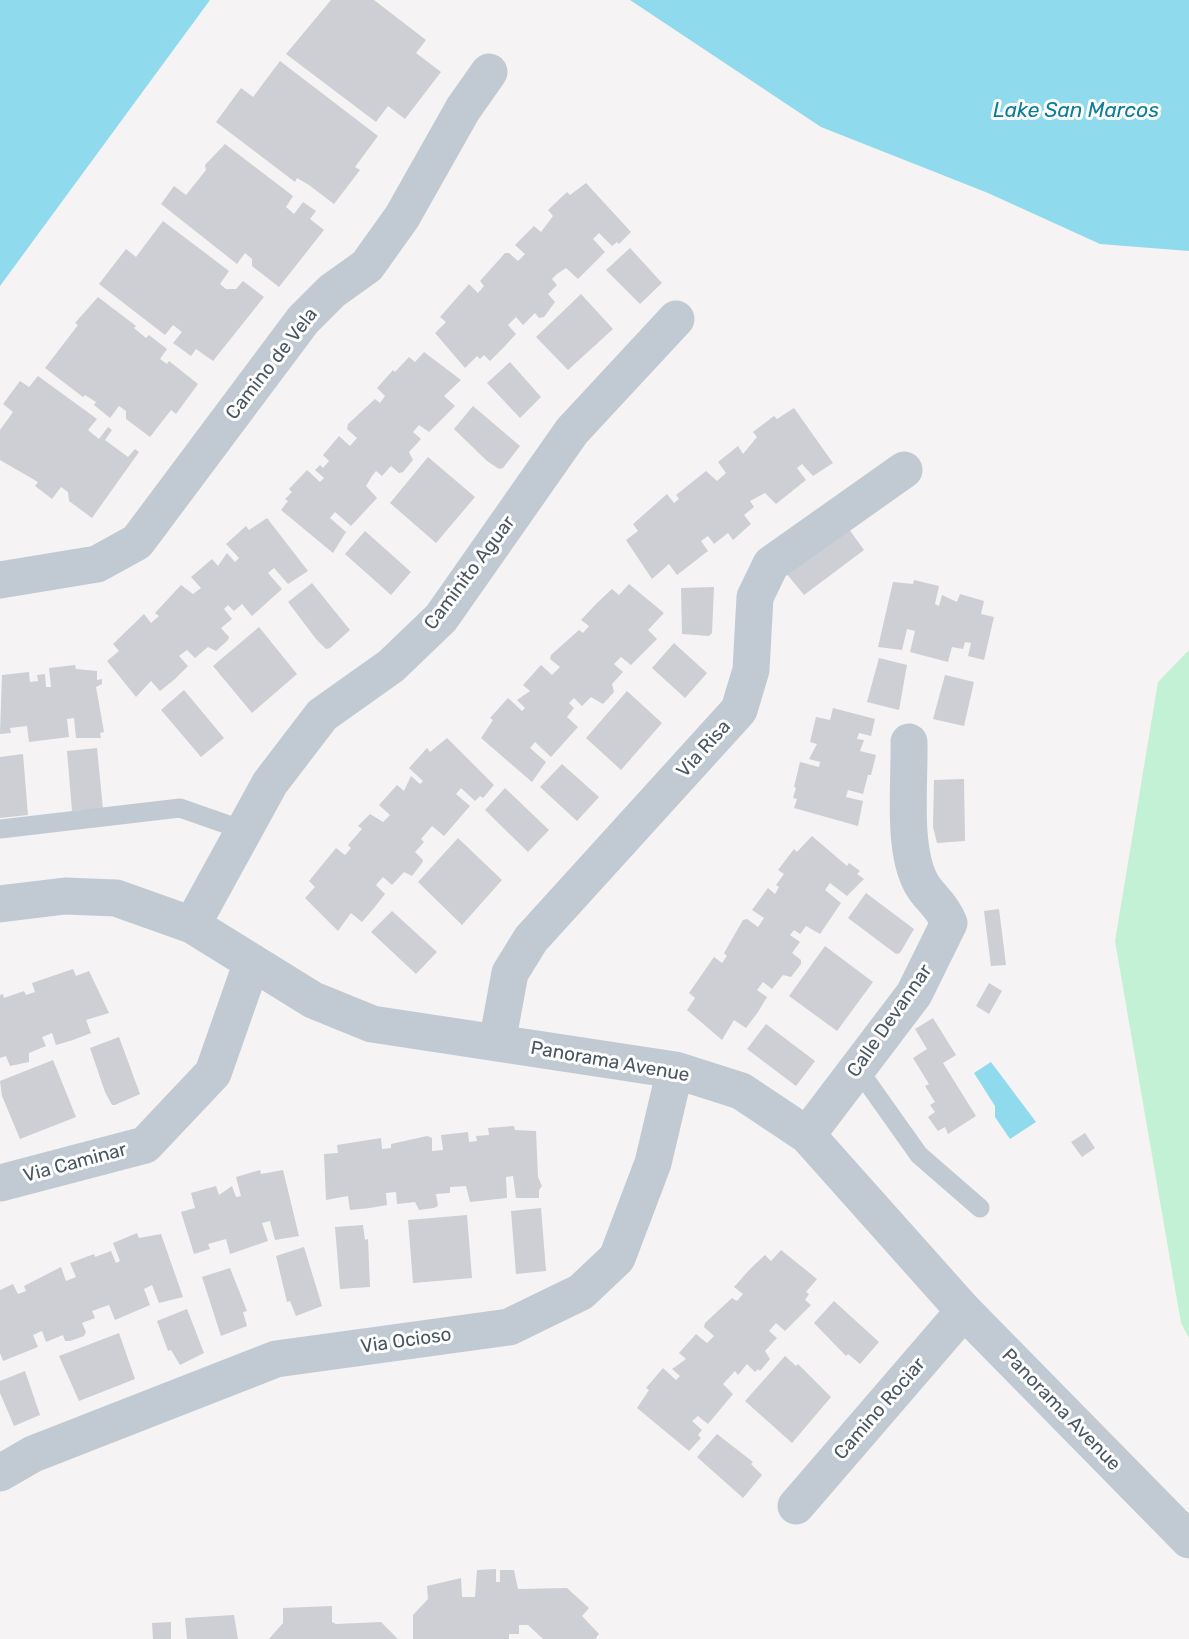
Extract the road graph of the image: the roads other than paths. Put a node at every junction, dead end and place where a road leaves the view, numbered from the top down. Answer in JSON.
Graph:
{"nodes":[{"id":1,"x":489,"y":72,"type":"dead end"},
{"id":2,"x":676,"y":319,"type":"dead end"},
{"id":3,"x":904,"y":470,"type":"dead end"},
{"id":4,"x":0,"y":580,"type":"edge"},
{"id":5,"x":909,"y":742,"type":"dead end"},
{"id":6,"x":0,"y":830,"type":"edge"},
{"id":7,"x":243,"y":830,"type":"junction"},
{"id":8,"x":0,"y":904,"type":"edge"},
{"id":9,"x":192,"y":925,"type":"junction"},
{"id":10,"x":252,"y":962,"type":"junction"},
{"id":11,"x":497,"y":1043,"type":"junction"},
{"id":12,"x":858,"y":1069,"type":"junction"},
{"id":13,"x":675,"y":1070,"type":"junction"},
{"id":14,"x":807,"y":1135,"type":"junction"},
{"id":15,"x":0,"y":1183,"type":"edge"},
{"id":16,"x":980,"y":1208,"type":"dead end"},
{"id":17,"x":964,"y":1311,"type":"junction"},
{"id":18,"x":0,"y":1474,"type":"edge"},
{"id":19,"x":796,"y":1506,"type":"dead end"},
{"id":20,"x":1189,"y":1540,"type":"edge"}],
"edges":[{"from":1,"to":4,"type":"street","name":"Camino de Vela"},
{"from":2,"to":7,"type":"street","name":"Caminito Aguar"},
{"from":3,"to":11,"type":"street","name":"Via Risa"},
{"from":5,"to":12,"type":"street","name":"Calle Devannar"},
{"from":6,"to":7,"type":"lane"},
{"from":7,"to":9,"type":"street","name":"Caminito Aguar"},
{"from":8,"to":9,"type":"street","name":"Panorama Avenue"},
{"from":9,"to":10,"type":"street","name":"Panorama Avenue"},
{"from":10,"to":11,"type":"street","name":"Panorama Avenue"},
{"from":10,"to":15,"type":"street","name":"Via Caminar"},
{"from":11,"to":13,"type":"street","name":"Panorama Avenue"},
{"from":12,"to":14,"type":"street","name":"Calle Devannar"},
{"from":12,"to":16,"type":"lane"},
{"from":13,"to":14,"type":"street","name":"Panorama Avenue"},
{"from":13,"to":18,"type":"street","name":"Via Ocioso"},
{"from":14,"to":17,"type":"street","name":"Panorama Avenue"},
{"from":17,"to":19,"type":"street","name":"Camino Rociar"},
{"from":17,"to":20,"type":"street","name":"Panorama Avenue"}]}
